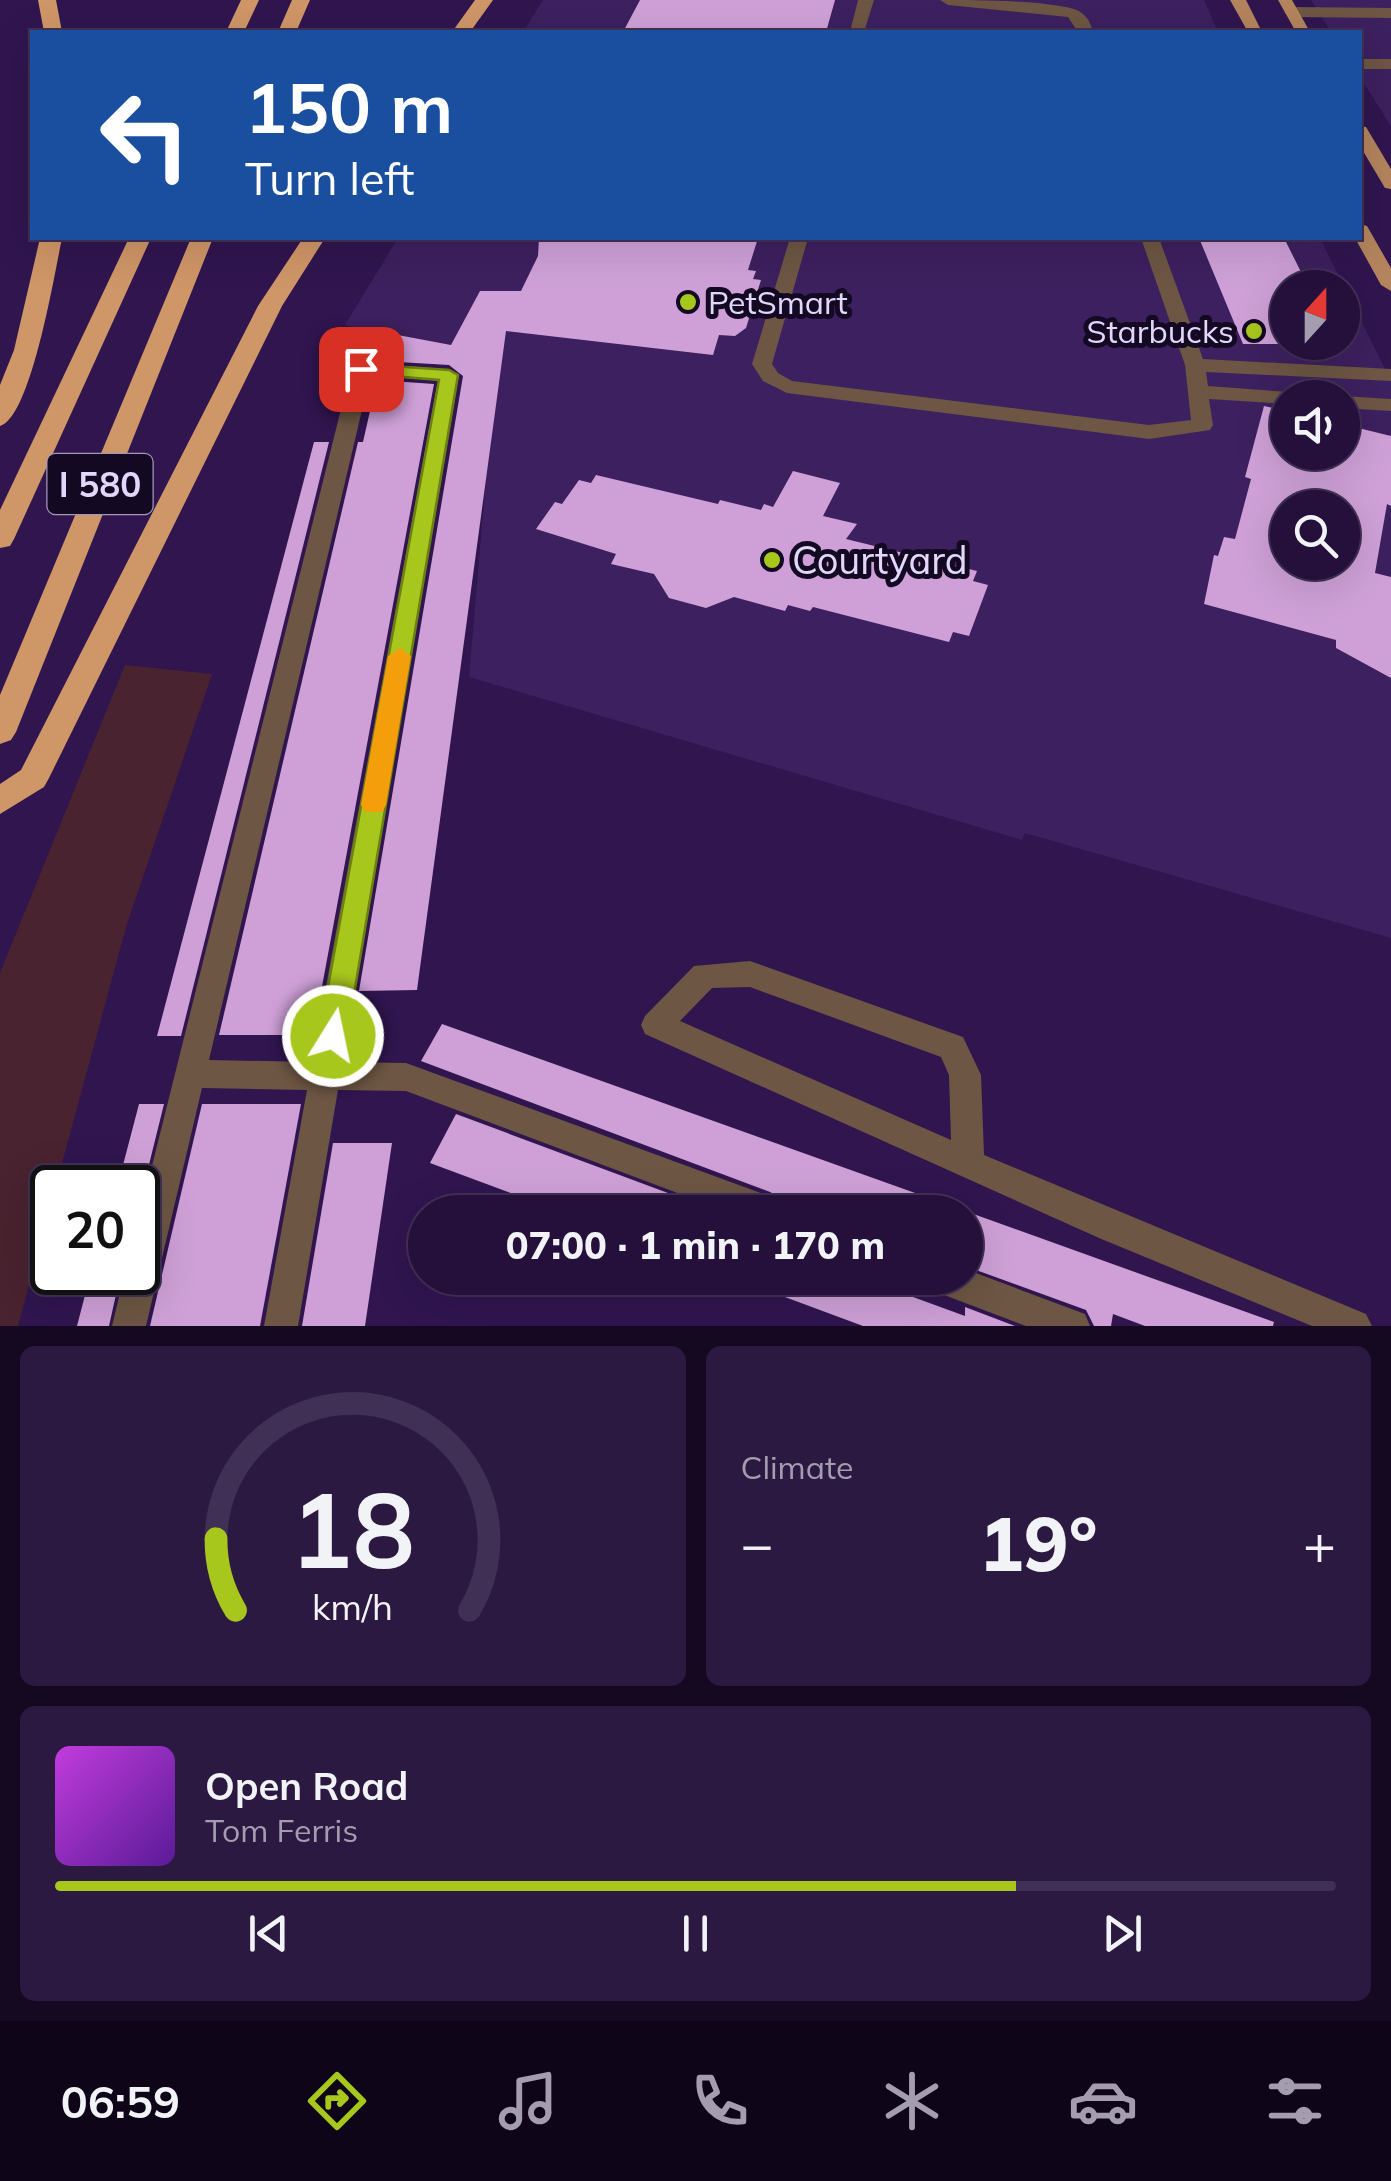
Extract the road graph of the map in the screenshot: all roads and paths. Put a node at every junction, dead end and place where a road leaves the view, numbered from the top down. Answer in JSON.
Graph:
{"nodes":[{"id":1,"x":47,"y":0,"type":"edge"},
{"id":2,"x":250,"y":0,"type":"edge"},
{"id":3,"x":301,"y":0,"type":"edge"},
{"id":4,"x":484,"y":0,"type":"edge"},
{"id":5,"x":866,"y":0,"type":"edge"},
{"id":6,"x":948,"y":0,"type":"edge"},
{"id":7,"x":1238,"y":0,"type":"edge"},
{"id":8,"x":1288,"y":6,"type":"edge"},
{"id":9,"x":1391,"y":12,"type":"edge"},
{"id":10,"x":53,"y":30,"type":"edge"},
{"id":11,"x":236,"y":30,"type":"edge"},
{"id":12,"x":288,"y":30,"type":"edge"},
{"id":13,"x":462,"y":30,"type":"edge"},
{"id":14,"x":858,"y":30,"type":"edge"},
{"id":15,"x":1084,"y":30,"type":"edge"},
{"id":16,"x":1255,"y":30,"type":"edge"},
{"id":17,"x":1302,"y":30,"type":"edge"},
{"id":18,"x":1362,"y":64,"type":"edge"},
{"id":19,"x":1391,"y":64,"type":"edge"},
{"id":20,"x":1362,"y":134,"type":"edge"},
{"id":21,"x":1391,"y":184,"type":"edge"},
{"id":22,"x":1362,"y":234,"type":"edge"},
{"id":23,"x":52,"y":240,"type":"edge"},
{"id":24,"x":139,"y":240,"type":"edge"},
{"id":25,"x":201,"y":240,"type":"edge"},
{"id":26,"x":313,"y":240,"type":"edge"},
{"id":27,"x":798,"y":240,"type":"edge"},
{"id":28,"x":1151,"y":240,"type":"edge"},
{"id":29,"x":1391,"y":285,"type":"edge"},
{"id":30,"x":1195,"y":366,"type":"junction"},
{"id":31,"x":1391,"y":375,"type":"edge"},
{"id":32,"x":1200,"y":392,"type":"junction"},
{"id":33,"x":1270,"y":397,"type":"edge"},
{"id":34,"x":1360,"y":403,"type":"edge"},
{"id":35,"x":1391,"y":405,"type":"edge"},
{"id":36,"x":0,"y":418,"type":"edge"},
{"id":37,"x":0,"y":539,"type":"edge"},
{"id":38,"x":0,"y":732,"type":"edge"},
{"id":39,"x":0,"y":801,"type":"edge"},
{"id":40,"x":190,"y":1074,"type":"junction"},
{"id":41,"x":326,"y":1075,"type":"junction"},
{"id":42,"x":968,"y":1163,"type":"junction"},
{"id":43,"x":723,"y":1195,"type":"edge"},
{"id":44,"x":983,"y":1293,"type":"edge"},
{"id":45,"x":129,"y":1326,"type":"edge"},
{"id":46,"x":281,"y":1326,"type":"edge"},
{"id":47,"x":1073,"y":1326,"type":"edge"},
{"id":48,"x":1354,"y":1326,"type":"edge"}],
"edges":[{"from":1,"to":10,"type":"highway"},
{"from":2,"to":11,"type":"highway"},
{"from":3,"to":12,"type":"highway"},
{"from":4,"to":13,"type":"highway"},
{"from":5,"to":14,"type":"lane"},
{"from":6,"to":15,"type":"lane"},
{"from":7,"to":16,"type":"main road"},
{"from":8,"to":9,"type":"lane"},
{"from":8,"to":17,"type":"main road"},
{"from":18,"to":19,"type":"lane"},
{"from":20,"to":21,"type":"main road"},
{"from":22,"to":29,"type":"main road"},
{"from":23,"to":36,"type":"highway"},
{"from":24,"to":37,"type":"highway","number":"I 580"},
{"from":25,"to":38,"type":"highway","number":"I 580"},
{"from":26,"to":39,"type":"highway"},
{"from":27,"to":32,"type":"lane"},
{"from":28,"to":30,"type":"lane"},
{"from":30,"to":31,"type":"lane"},
{"from":30,"to":32,"type":"lane"},
{"from":32,"to":33,"type":"lane"},
{"from":34,"to":35,"type":"lane"},
{"from":40,"to":41,"type":"lane"},
{"from":40,"to":41,"type":"lane"},
{"from":40,"to":45,"type":"lane"},
{"from":41,"to":43,"type":"lane"},
{"from":41,"to":46,"type":"lane"},
{"from":42,"to":42,"type":"lane"},
{"from":42,"to":48,"type":"lane"},
{"from":44,"to":47,"type":"lane"}]}
